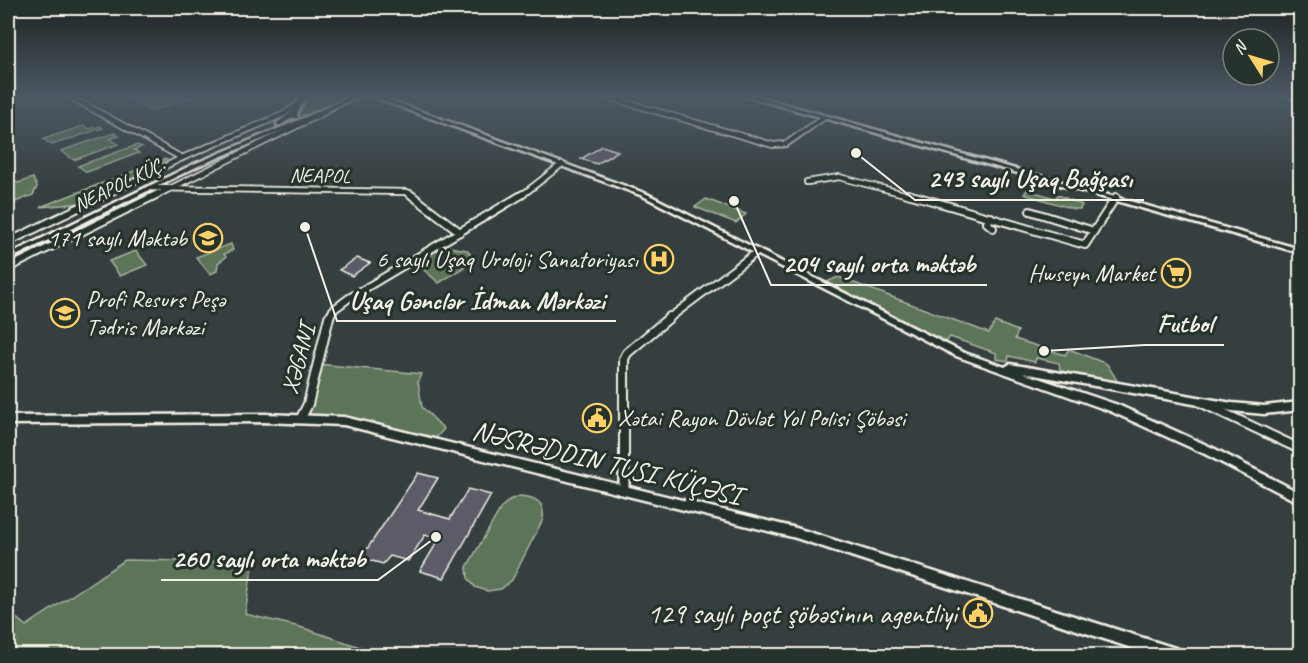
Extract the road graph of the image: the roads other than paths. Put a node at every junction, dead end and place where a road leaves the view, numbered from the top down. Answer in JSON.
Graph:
{"nodes":[{"id":1,"x":125,"y":127,"type":"edge"},
{"id":2,"x":254,"y":127,"type":"edge"},
{"id":3,"x":272,"y":127,"type":"edge"},
{"id":4,"x":285,"y":127,"type":"edge"},
{"id":5,"x":296,"y":127,"type":"edge"},
{"id":6,"x":459,"y":127,"type":"edge"},
{"id":7,"x":711,"y":127,"type":"edge"},
{"id":8,"x":810,"y":127,"type":"edge"},
{"id":9,"x":859,"y":127,"type":"edge"},
{"id":10,"x":867,"y":127,"type":"edge"},
{"id":11,"x":182,"y":158,"type":"junction"},
{"id":12,"x":562,"y":164,"type":"junction"},
{"id":13,"x":807,"y":182,"type":"dead end"},
{"id":14,"x":907,"y":184,"type":"dead end"},
{"id":15,"x":149,"y":188,"type":"junction"},
{"id":16,"x":167,"y":188,"type":"junction"},
{"id":17,"x":905,"y":192,"type":"junction"},
{"id":18,"x":130,"y":197,"type":"junction"},
{"id":19,"x":1115,"y":198,"type":"junction"},
{"id":20,"x":141,"y":201,"type":"junction"},
{"id":21,"x":80,"y":207,"type":"junction"},
{"id":22,"x":89,"y":212,"type":"junction"},
{"id":23,"x":1030,"y":212,"type":"dead end"},
{"id":24,"x":991,"y":218,"type":"junction"},
{"id":25,"x":993,"y":228,"type":"dead end"},
{"id":26,"x":1094,"y":231,"type":"junction"},
{"id":27,"x":460,"y":232,"type":"junction"},
{"id":28,"x":8,"y":242,"type":"edge"},
{"id":29,"x":1300,"y":246,"type":"edge"},
{"id":30,"x":1300,"y":251,"type":"edge"},
{"id":31,"x":8,"y":252,"type":"edge"},
{"id":32,"x":758,"y":252,"type":"junction"},
{"id":33,"x":8,"y":258,"type":"edge"},
{"id":34,"x":8,"y":268,"type":"edge"},
{"id":35,"x":988,"y":364,"type":"junction"},
{"id":36,"x":1091,"y":380,"type":"junction"},
{"id":37,"x":1072,"y":392,"type":"junction"},
{"id":38,"x":1200,"y":401,"type":"junction"},
{"id":39,"x":1300,"y":406,"type":"edge"},
{"id":40,"x":301,"y":418,"type":"junction"},
{"id":41,"x":8,"y":420,"type":"edge"},
{"id":42,"x":1300,"y":449,"type":"edge"},
{"id":43,"x":624,"y":490,"type":"junction"},
{"id":44,"x":1300,"y":498,"type":"edge"},
{"id":45,"x":1178,"y":656,"type":"edge"}],
"edges":[{"from":1,"to":11,"type":"street"},
{"from":2,"to":11,"type":"street"},
{"from":3,"to":22,"type":"main road","name":"NEAPOL KÜÇ."},
{"from":4,"to":15,"type":"main road","name":"NEAPOL KÜÇ."},
{"from":5,"to":16,"type":"street","name":"NEAPOL"},
{"from":6,"to":12,"type":"main road"},
{"from":7,"to":8,"type":"street"},
{"from":9,"to":19,"type":"main road"},
{"from":10,"to":19,"type":"main road"},
{"from":11,"to":21,"type":"street"},
{"from":12,"to":27,"type":"street"},
{"from":12,"to":32,"type":"main road"},
{"from":13,"to":17,"type":"street"},
{"from":14,"to":17,"type":"street"},
{"from":15,"to":16,"type":"street","name":"NEAPOL"},
{"from":15,"to":18,"type":"main road","name":"NEAPOL KÜÇ."},
{"from":16,"to":20,"type":"street","name":"NEAPOL"},
{"from":16,"to":27,"type":"street","name":"NEAPOL"},
{"from":17,"to":24,"type":"street"},
{"from":18,"to":20,"type":"street"},
{"from":18,"to":33,"type":"main road","name":"NEAPOL KÜÇ."},
{"from":19,"to":26,"type":"street"},
{"from":19,"to":29,"type":"main road"},
{"from":19,"to":30,"type":"main road"},
{"from":20,"to":34,"type":"street","name":"NEAPOL"},
{"from":21,"to":22,"type":"street"},
{"from":21,"to":28,"type":"street"},
{"from":22,"to":31,"type":"main road","name":"NEAPOL KÜÇ."},
{"from":23,"to":26,"type":"street"},
{"from":24,"to":25,"type":"street"},
{"from":24,"to":26,"type":"street"},
{"from":27,"to":40,"type":"street","name":"XƏGANI"},
{"from":32,"to":35,"type":"main road"},
{"from":32,"to":43,"type":"street"},
{"from":35,"to":36,"type":"main road"},
{"from":35,"to":37,"type":"main road"},
{"from":36,"to":37,"type":"main road"},
{"from":36,"to":38,"type":"main road"},
{"from":37,"to":44,"type":"main road"},
{"from":38,"to":39,"type":"main road"},
{"from":38,"to":42,"type":"street"},
{"from":40,"to":41,"type":"main road","name":"NƏSRƏDDIN TUSI KÜÇƏSI"},
{"from":40,"to":43,"type":"main road","name":"NƏSRƏDDIN TUSI KÜÇƏSI"},
{"from":43,"to":45,"type":"main road","name":"NƏSRƏDDIN TUSI KÜÇƏSI"}]}
